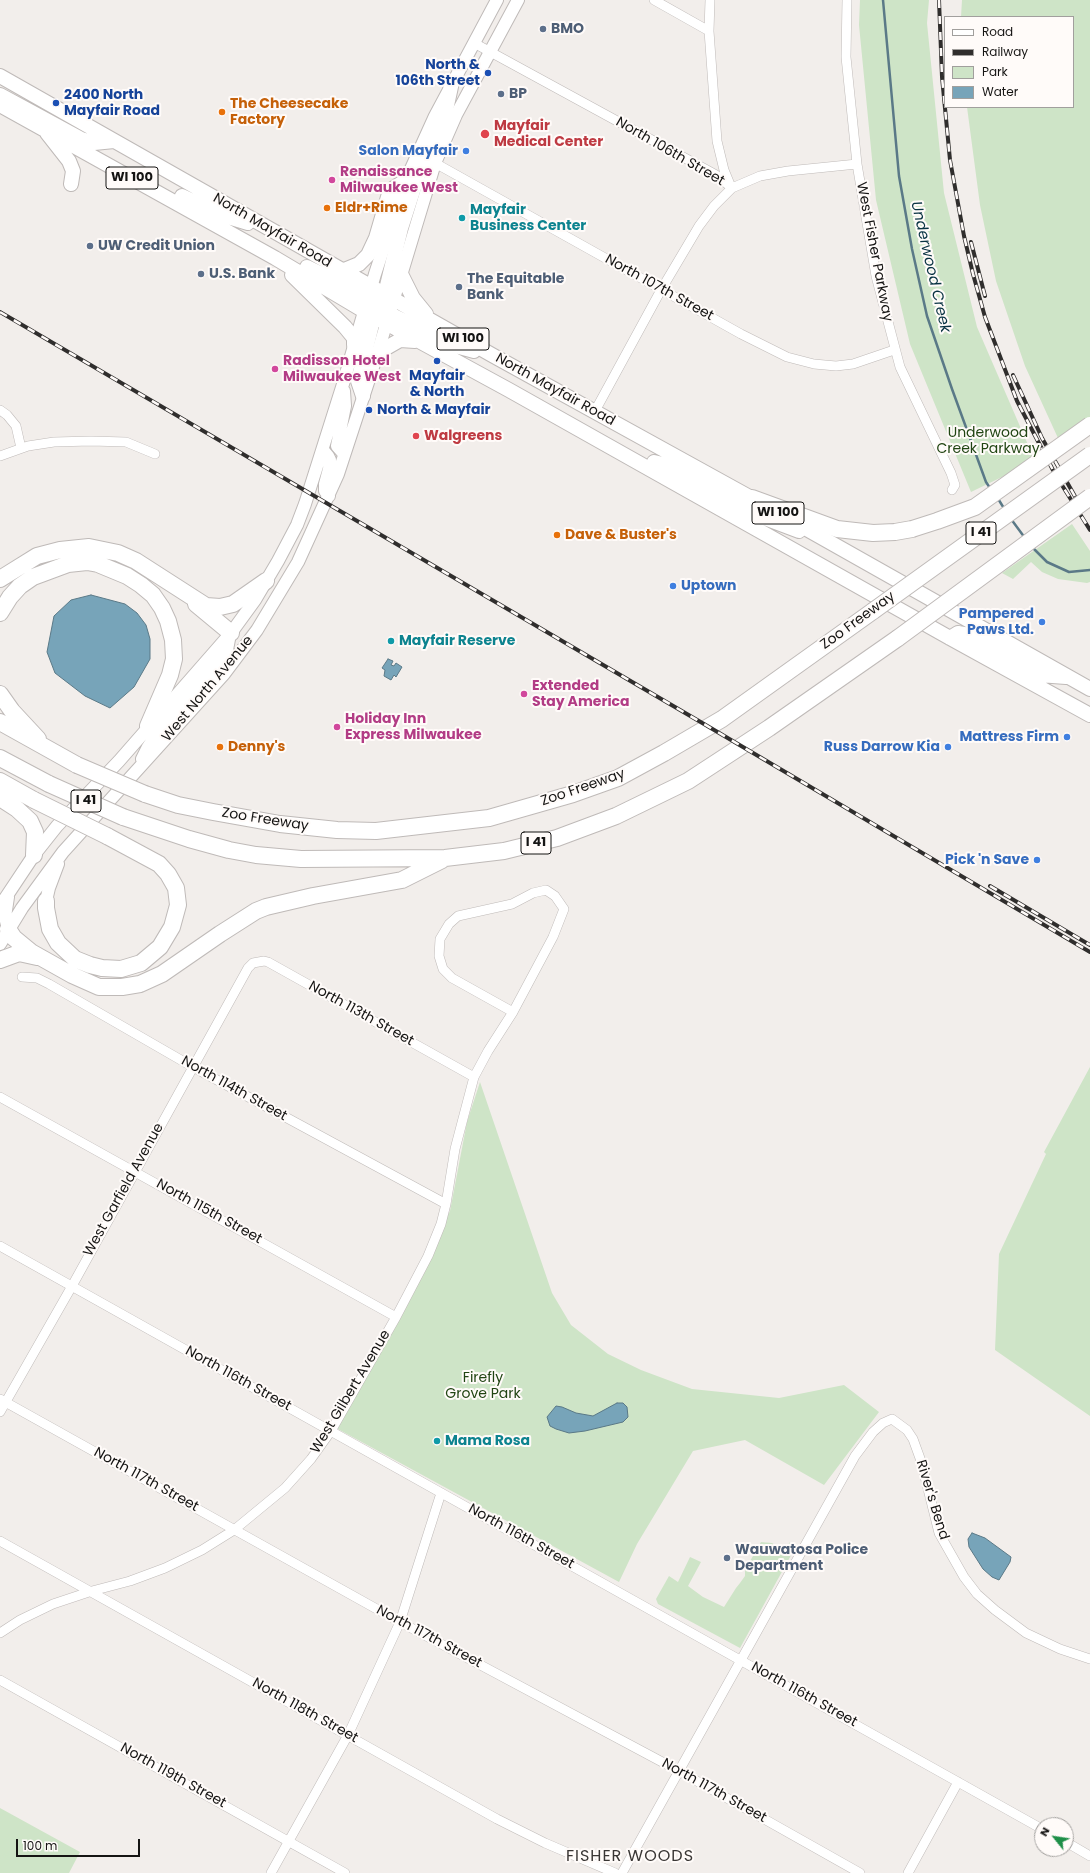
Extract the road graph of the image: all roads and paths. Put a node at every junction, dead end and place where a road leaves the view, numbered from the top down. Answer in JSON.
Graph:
{"nodes":[{"id":1,"x":497,"y":0,"type":"edge"},
{"id":2,"x":512,"y":0,"type":"edge"},
{"id":3,"x":518,"y":0,"type":"edge"},
{"id":4,"x":654,"y":0,"type":"edge"},
{"id":5,"x":710,"y":0,"type":"edge"},
{"id":6,"x":847,"y":0,"type":"edge"},
{"id":7,"x":503,"y":28,"type":"junction"},
{"id":8,"x":709,"y":30,"type":"junction"},
{"id":9,"x":474,"y":43,"type":"junction"},
{"id":10,"x":490,"y":52,"type":"junction"},
{"id":11,"x":0,"y":76,"type":"edge"},
{"id":12,"x":452,"y":82,"type":"junction"},
{"id":13,"x":0,"y":95,"type":"edge"},
{"id":14,"x":0,"y":105,"type":"edge"},
{"id":15,"x":44,"y":130,"type":"junction"},
{"id":16,"x":114,"y":141,"type":"junction"},
{"id":17,"x":88,"y":154,"type":"junction"},
{"id":18,"x":435,"y":163,"type":"junction"},
{"id":19,"x":857,"y":164,"type":"junction"},
{"id":20,"x":406,"y":180,"type":"junction"},
{"id":21,"x":71,"y":184,"type":"dead end"},
{"id":22,"x":732,"y":188,"type":"junction"},
{"id":23,"x":273,"y":231,"type":"junction"},
{"id":24,"x":275,"y":258,"type":"junction"},
{"id":25,"x":342,"y":271,"type":"junction"},
{"id":26,"x":401,"y":274,"type":"junction"},
{"id":27,"x":661,"y":290,"type":"junction"},
{"id":28,"x":379,"y":305,"type":"junction"},
{"id":29,"x":435,"y":323,"type":"junction"},
{"id":30,"x":418,"y":341,"type":"junction"},
{"id":31,"x":354,"y":345,"type":"junction"},
{"id":32,"x":894,"y":350,"type":"junction"},
{"id":33,"x":492,"y":355,"type":"junction"},
{"id":34,"x":376,"y":358,"type":"junction"},
{"id":35,"x":344,"y":384,"type":"junction"},
{"id":36,"x":363,"y":396,"type":"junction"},
{"id":37,"x":0,"y":410,"type":"edge"},
{"id":38,"x":595,"y":411,"type":"junction"},
{"id":39,"x":1090,"y":425,"type":"edge"},
{"id":40,"x":21,"y":448,"type":"junction"},
{"id":41,"x":323,"y":450,"type":"junction"},
{"id":42,"x":155,"y":454,"type":"dead end"},
{"id":43,"x":344,"y":454,"type":"junction"},
{"id":44,"x":1090,"y":455,"type":"edge"},
{"id":45,"x":0,"y":456,"type":"edge"},
{"id":46,"x":645,"y":465,"type":"junction"},
{"id":47,"x":952,"y":490,"type":"dead end"},
{"id":48,"x":328,"y":496,"type":"junction"},
{"id":49,"x":1090,"y":497,"type":"edge"},
{"id":50,"x":752,"y":498,"type":"junction"},
{"id":51,"x":826,"y":539,"type":"junction"},
{"id":52,"x":0,"y":579,"type":"edge"},
{"id":53,"x":266,"y":581,"type":"junction"},
{"id":54,"x":174,"y":587,"type":"junction"},
{"id":55,"x":0,"y":613,"type":"edge"},
{"id":56,"x":231,"y":633,"type":"junction"},
{"id":57,"x":950,"y":638,"type":"junction"},
{"id":58,"x":246,"y":646,"type":"junction"},
{"id":59,"x":1070,"y":677,"type":"junction"},
{"id":60,"x":1090,"y":689,"type":"edge"},
{"id":61,"x":0,"y":694,"type":"edge"},
{"id":62,"x":1090,"y":715,"type":"edge"},
{"id":63,"x":0,"y":722,"type":"edge"},
{"id":64,"x":148,"y":726,"type":"junction"},
{"id":65,"x":47,"y":749,"type":"junction"},
{"id":66,"x":0,"y":758,"type":"edge"},
{"id":67,"x":138,"y":769,"type":"junction"},
{"id":68,"x":0,"y":781,"type":"edge"},
{"id":69,"x":0,"y":798,"type":"edge"},
{"id":70,"x":63,"y":852,"type":"junction"},
{"id":71,"x":34,"y":855,"type":"junction"},
{"id":72,"x":445,"y":858,"type":"junction"},
{"id":73,"x":9,"y":892,"type":"junction"},
{"id":74,"x":46,"y":901,"type":"joint"},
{"id":75,"x":0,"y":906,"type":"edge"},
{"id":76,"x":8,"y":929,"type":"junction"},
{"id":77,"x":0,"y":944,"type":"edge"},
{"id":78,"x":39,"y":958,"type":"junction"},
{"id":79,"x":0,"y":960,"type":"edge"},
{"id":80,"x":248,"y":968,"type":"joint"},
{"id":81,"x":22,"y":977,"type":"dead end"},
{"id":82,"x":513,"y":1012,"type":"junction"},
{"id":83,"x":193,"y":1067,"type":"junction"},
{"id":84,"x":474,"y":1077,"type":"junction"},
{"id":85,"x":0,"y":1097,"type":"edge"},
{"id":86,"x":134,"y":1171,"type":"junction"},
{"id":87,"x":446,"y":1204,"type":"junction"},
{"id":88,"x":0,"y":1246,"type":"edge"},
{"id":89,"x":72,"y":1286,"type":"junction"},
{"id":90,"x":396,"y":1317,"type":"junction"},
{"id":91,"x":3,"y":1400,"type":"edge"},
{"id":92,"x":0,"y":1412,"type":"edge"},
{"id":93,"x":331,"y":1431,"type":"junction"},
{"id":94,"x":442,"y":1493,"type":"junction"},
{"id":95,"x":234,"y":1530,"type":"junction"},
{"id":96,"x":0,"y":1541,"type":"edge"},
{"id":97,"x":92,"y":1591,"type":"junction"},
{"id":98,"x":400,"y":1622,"type":"junction"},
{"id":99,"x":0,"y":1633,"type":"edge"},
{"id":100,"x":1090,"y":1659,"type":"edge"},
{"id":101,"x":741,"y":1660,"type":"junction"},
{"id":102,"x":0,"y":1680,"type":"edge"},
{"id":103,"x":348,"y":1735,"type":"junction"},
{"id":104,"x":679,"y":1771,"type":"junction"},
{"id":105,"x":958,"y":1782,"type":"junction"},
{"id":106,"x":1034,"y":1825,"type":"edge"},
{"id":107,"x":289,"y":1841,"type":"junction"},
{"id":108,"x":1074,"y":1847,"type":"edge"},
{"id":109,"x":1090,"y":1856,"type":"edge"},
{"id":110,"x":271,"y":1873,"type":"edge"},
{"id":111,"x":345,"y":1873,"type":"edge"},
{"id":112,"x":615,"y":1873,"type":"edge"},
{"id":113,"x":622,"y":1873,"type":"edge"},
{"id":114,"x":860,"y":1873,"type":"edge"},
{"id":115,"x":908,"y":1873,"type":"edge"}],
"edges":[{"from":1,"to":9,"type":"main road","name":"West North Avenue"},
{"from":2,"to":7,"type":"main road"},
{"from":3,"to":7,"type":"main road","name":"West North Avenue"},
{"from":4,"to":8,"type":"street"},
{"from":5,"to":8,"type":"street"},
{"from":6,"to":19,"type":"street","name":"West Fisher Parkway"},
{"from":7,"to":10,"type":"main road","name":"West North Avenue"},
{"from":8,"to":22,"type":"street"},
{"from":9,"to":10,"type":"street","name":"North 106th Street"},
{"from":9,"to":12,"type":"main road","name":"West North Avenue"},
{"from":10,"to":18,"type":"main road","name":"West North Avenue"},
{"from":10,"to":22,"type":"street","name":"North 106th Street"},
{"from":11,"to":16,"type":"main road","name":"North Mayfair Road","number":"WI 100"},
{"from":12,"to":20,"type":"main road","name":"West North Avenue"},
{"from":12,"to":28,"type":"main road"},
{"from":13,"to":16,"type":"main road"},
{"from":14,"to":15,"type":"main road","name":"North Mayfair Road","number":"WI 100"},
{"from":15,"to":17,"type":"main road","name":"North Mayfair Road","number":"WI 100"},
{"from":15,"to":21,"type":"main road"},
{"from":16,"to":23,"type":"main road","name":"North Mayfair Road","number":"WI 100"},
{"from":17,"to":23,"type":"main road"},
{"from":17,"to":24,"type":"main road","name":"North Mayfair Road","number":"WI 100"},
{"from":18,"to":26,"type":"main road","name":"West North Avenue"},
{"from":18,"to":27,"type":"street","name":"North 107th Street"},
{"from":19,"to":22,"type":"street","name":"North 106th Street"},
{"from":19,"to":32,"type":"street","name":"West Fisher Parkway"},
{"from":20,"to":25,"type":"main road"},
{"from":20,"to":28,"type":"main road","name":"West North Avenue"},
{"from":22,"to":27,"type":"street"},
{"from":23,"to":25,"type":"main road","name":"North Mayfair Road","number":"WI 100"},
{"from":24,"to":28,"type":"main road","name":"North Mayfair Road","number":"WI 100"},
{"from":24,"to":31,"type":"main road"},
{"from":25,"to":28,"type":"main road","name":"North Mayfair Road","number":"WI 100"},
{"from":26,"to":28,"type":"main road","name":"West North Avenue"},
{"from":26,"to":29,"type":"main road"},
{"from":27,"to":32,"type":"street","name":"North 107th Street"},
{"from":27,"to":38,"type":"street"},
{"from":28,"to":29,"type":"main road","name":"North Mayfair Road","number":"WI 100"},
{"from":28,"to":30,"type":"main road","name":"North Mayfair Road","number":"WI 100"},
{"from":28,"to":31,"type":"main road","name":"West North Avenue"},
{"from":28,"to":33,"type":"main road"},
{"from":28,"to":34,"type":"main road","name":"West North Avenue"},
{"from":28,"to":36,"type":"main road"},
{"from":29,"to":33,"type":"main road","name":"North Mayfair Road","number":"WI 100"},
{"from":30,"to":34,"type":"main road"},
{"from":30,"to":46,"type":"main road","name":"North Mayfair Road","number":"WI 100"},
{"from":31,"to":35,"type":"main road","name":"West North Avenue"},
{"from":32,"to":47,"type":"street","name":"West Fisher Parkway"},
{"from":33,"to":38,"type":"main road","name":"North Mayfair Road","number":"WI 100"},
{"from":34,"to":36,"type":"main road","name":"West North Avenue"},
{"from":35,"to":41,"type":"main road","name":"West North Avenue"},
{"from":35,"to":43,"type":"main road"},
{"from":36,"to":43,"type":"main road","name":"West North Avenue"},
{"from":37,"to":40,"type":"street"},
{"from":38,"to":50,"type":"main road","name":"North Mayfair Road","number":"WI 100"},
{"from":39,"to":50,"type":"highway","bridge":true},
{"from":40,"to":42,"type":"street"},
{"from":40,"to":45,"type":"street"},
{"from":41,"to":48,"type":"main road"},
{"from":41,"to":53,"type":"main road","name":"West North Avenue"},
{"from":43,"to":48,"type":"main road","name":"West North Avenue"},
{"from":44,"to":65,"type":"highway","name":"Zoo Freeway","number":"I 41","bridge":true},
{"from":46,"to":51,"type":"main road"},
{"from":46,"to":57,"type":"main road","name":"North Mayfair Road","number":"WI 100"},
{"from":48,"to":58,"type":"main road","name":"West North Avenue"},
{"from":49,"to":72,"type":"highway","number":"I 41","bridge":true},
{"from":50,"to":51,"type":"main road","name":"North Mayfair Road","number":"WI 100"},
{"from":51,"to":59,"type":"main road","name":"North Mayfair Road","number":"WI 100"},
{"from":52,"to":54,"type":"highway"},
{"from":53,"to":54,"type":"highway"},
{"from":53,"to":56,"type":"main road","name":"West North Avenue"},
{"from":54,"to":56,"type":"highway"},
{"from":55,"to":64,"type":"highway"},
{"from":56,"to":58,"type":"main road"},
{"from":56,"to":64,"type":"main road","name":"West North Avenue"},
{"from":56,"to":67,"type":"main road"},
{"from":57,"to":59,"type":"main road"},
{"from":57,"to":62,"type":"main road","name":"North Mayfair Road","number":"WI 100"},
{"from":58,"to":67,"type":"main road","name":"West North Avenue"},
{"from":59,"to":60,"type":"main road","name":"North Mayfair Road","number":"WI 100"},
{"from":61,"to":65,"type":"highway"},
{"from":63,"to":65,"type":"highway","name":"Zoo Freeway","number":"I 41"},
{"from":64,"to":71,"type":"main road","name":"West North Avenue"},
{"from":66,"to":72,"type":"highway","number":"I 41","bridge":true},
{"from":67,"to":70,"type":"main road","name":"West North Avenue"},
{"from":68,"to":74,"type":"highway","bridge":true},
{"from":69,"to":71,"type":"highway"},
{"from":70,"to":74,"type":"main road"},
{"from":70,"to":76,"type":"main road","name":"West North Avenue"},
{"from":71,"to":73,"type":"main road","name":"West North Avenue"},
{"from":72,"to":78,"type":"highway"},
{"from":73,"to":75,"type":"main road","name":"West North Avenue"},
{"from":73,"to":76,"type":"main road"},
{"from":76,"to":77,"type":"main road","name":"West North Avenue"},
{"from":76,"to":78,"type":"highway"},
{"from":78,"to":79,"type":"highway"},
{"from":80,"to":83,"type":"street","name":"West Garfield Avenue"},
{"from":80,"to":84,"type":"street","name":"North 113th Street"},
{"from":81,"to":83,"type":"street","name":"North 114th Street"},
{"from":82,"to":82,"type":"street","name":"West Gilbert Avenue"},
{"from":82,"to":84,"type":"street","name":"West Gilbert Avenue"},
{"from":83,"to":86,"type":"street","name":"West Garfield Avenue"},
{"from":83,"to":87,"type":"street","name":"North 114th Street"},
{"from":84,"to":87,"type":"street","name":"West Gilbert Avenue"},
{"from":85,"to":86,"type":"street","name":"North 115th Street"},
{"from":86,"to":89,"type":"street","name":"West Garfield Avenue"},
{"from":86,"to":90,"type":"street","name":"North 115th Street"},
{"from":87,"to":90,"type":"street","name":"West Gilbert Avenue"},
{"from":88,"to":89,"type":"street","name":"North 116th Street"},
{"from":89,"to":91,"type":"street","name":"West Garfield Avenue"},
{"from":89,"to":93,"type":"street","name":"North 116th Street"},
{"from":90,"to":93,"type":"street","name":"West Gilbert Avenue"},
{"from":91,"to":92,"type":"street","name":"West Garfield Avenue"},
{"from":91,"to":95,"type":"street","name":"North 117th Street"},
{"from":93,"to":94,"type":"street","name":"North 116th Street"},
{"from":93,"to":95,"type":"street","name":"West Gilbert Avenue"},
{"from":94,"to":98,"type":"street"},
{"from":94,"to":101,"type":"street","name":"North 116th Street"},
{"from":95,"to":97,"type":"street","name":"West Gilbert Avenue"},
{"from":95,"to":98,"type":"street","name":"North 117th Street"},
{"from":96,"to":97,"type":"street","name":"North 118th Street"},
{"from":97,"to":99,"type":"street","name":"West Gilbert Avenue"},
{"from":97,"to":103,"type":"street","name":"North 118th Street"},
{"from":98,"to":103,"type":"street"},
{"from":98,"to":104,"type":"street","name":"North 117th Street"},
{"from":100,"to":101,"type":"street","name":"River's Bend"},
{"from":101,"to":104,"type":"street"},
{"from":101,"to":105,"type":"street","name":"North 116th Street"},
{"from":102,"to":107,"type":"street","name":"North 119th Street"},
{"from":103,"to":107,"type":"street"},
{"from":103,"to":112,"type":"street","name":"North 118th Street"},
{"from":104,"to":113,"type":"street"},
{"from":104,"to":114,"type":"street","name":"North 117th Street"},
{"from":105,"to":106,"type":"street","name":"North 116th Street"},
{"from":105,"to":115,"type":"street"},
{"from":107,"to":110,"type":"street"},
{"from":107,"to":111,"type":"street","name":"North 119th Street"},
{"from":108,"to":109,"type":"street"}]}
